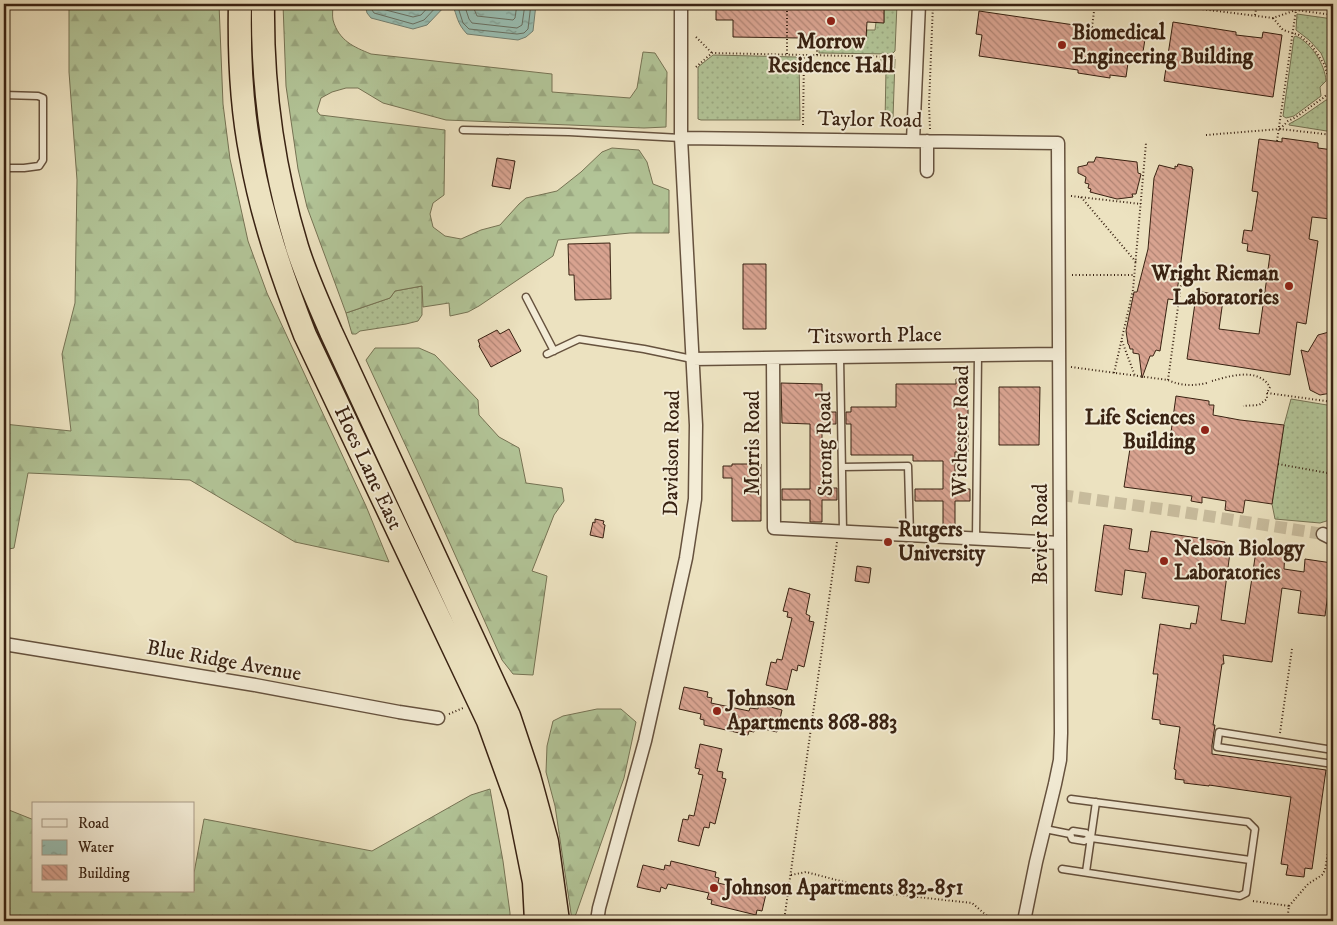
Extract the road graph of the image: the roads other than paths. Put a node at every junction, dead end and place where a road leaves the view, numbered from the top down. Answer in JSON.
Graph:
{"nodes":[{"id":1,"x":240,"y":4,"type":"edge"},
{"id":2,"x":263,"y":4,"type":"edge"},
{"id":3,"x":682,"y":4,"type":"edge"},
{"id":4,"x":919,"y":4,"type":"edge"},
{"id":5,"x":4,"y":95,"type":"edge"},
{"id":6,"x":463,"y":130,"type":"dead end"},
{"id":7,"x":680,"y":138,"type":"junction"},
{"id":8,"x":913,"y":141,"type":"junction"},
{"id":9,"x":929,"y":141,"type":"junction"},
{"id":10,"x":1058,"y":143,"type":"joint"},
{"id":11,"x":4,"y":168,"type":"edge"},
{"id":12,"x":927,"y":171,"type":"dead end"},
{"id":13,"x":526,"y":297,"type":"dead end"},
{"id":14,"x":554,"y":351,"type":"junction"},
{"id":15,"x":547,"y":354,"type":"dead end"},
{"id":16,"x":1059,"y":354,"type":"junction"},
{"id":17,"x":978,"y":355,"type":"junction"},
{"id":18,"x":840,"y":357,"type":"junction"},
{"id":19,"x":772,"y":358,"type":"junction"},
{"id":20,"x":692,"y":359,"type":"junction"},
{"id":21,"x":842,"y":467,"type":"junction"},
{"id":22,"x":841,"y":531,"type":"junction"},
{"id":23,"x":910,"y":535,"type":"junction"},
{"id":24,"x":976,"y":538,"type":"junction"},
{"id":25,"x":1060,"y":543,"type":"junction"},
{"id":26,"x":4,"y":644,"type":"edge"},
{"id":27,"x":438,"y":718,"type":"road end"},
{"id":28,"x":1234,"y":735,"type":"junction"},
{"id":29,"x":1254,"y":738,"type":"junction"},
{"id":30,"x":1279,"y":742,"type":"junction"},
{"id":31,"x":1303,"y":745,"type":"junction"},
{"id":32,"x":1232,"y":749,"type":"junction"},
{"id":33,"x":1333,"y":750,"type":"edge"},
{"id":34,"x":1253,"y":752,"type":"junction"},
{"id":35,"x":1276,"y":756,"type":"junction"},
{"id":36,"x":1301,"y":759,"type":"junction"},
{"id":37,"x":1333,"y":764,"type":"edge"},
{"id":38,"x":1072,"y":799,"type":"dead end"},
{"id":39,"x":1096,"y":802,"type":"junction"},
{"id":40,"x":1045,"y":829,"type":"junction"},
{"id":41,"x":1091,"y":838,"type":"junction"},
{"id":42,"x":1250,"y":860,"type":"junction"},
{"id":43,"x":1062,"y":869,"type":"dead end"},
{"id":44,"x":1086,"y":872,"type":"junction"},
{"id":45,"x":536,"y":921,"type":"edge"},
{"id":46,"x":558,"y":921,"type":"edge"},
{"id":47,"x":596,"y":921,"type":"edge"},
{"id":48,"x":1024,"y":921,"type":"edge"}],
"edges":[{"from":1,"to":45,"type":"highway","name":"Hoes Lane East"},
{"from":2,"to":46,"type":"highway","name":"Hoes Lane East"},
{"from":3,"to":7,"type":"street","name":"Davidson Road"},
{"from":4,"to":8,"type":"street"},
{"from":5,"to":11,"type":"lane"},
{"from":6,"to":7,"type":"lane"},
{"from":7,"to":8,"type":"street","name":"Taylor Road"},
{"from":7,"to":20,"type":"street","name":"Davidson Road"},
{"from":8,"to":9,"type":"street","name":"Taylor Road"},
{"from":9,"to":10,"type":"street","name":"Taylor Road"},
{"from":9,"to":12,"type":"street"},
{"from":10,"to":16,"type":"street","name":"Bevier Road"},
{"from":13,"to":14,"type":"lane"},
{"from":14,"to":15,"type":"lane"},
{"from":14,"to":20,"type":"lane"},
{"from":16,"to":17,"type":"street","name":"Titsworth Place"},
{"from":16,"to":25,"type":"street","name":"Bevier Road"},
{"from":17,"to":18,"type":"street","name":"Titsworth Place"},
{"from":17,"to":24,"type":"lane","name":"Wichester Road"},
{"from":18,"to":19,"type":"street","name":"Titsworth Place"},
{"from":18,"to":21,"type":"lane","name":"Strong Road"},
{"from":19,"to":20,"type":"street","name":"Titsworth Place"},
{"from":19,"to":22,"type":"street","name":"Morris Road"},
{"from":20,"to":47,"type":"street","name":"Davidson Road"},
{"from":21,"to":22,"type":"lane","name":"Strong Road"},
{"from":21,"to":23,"type":"lane"},
{"from":22,"to":23,"type":"street"},
{"from":23,"to":24,"type":"street"},
{"from":24,"to":25,"type":"street"},
{"from":25,"to":40,"type":"street","name":"Bevier Road"},
{"from":26,"to":27,"type":"street","name":"Blue Ridge Avenue"},
{"from":28,"to":29,"type":"lane"},
{"from":28,"to":32,"type":"lane"},
{"from":28,"to":32,"type":"lane"},
{"from":29,"to":30,"type":"lane"},
{"from":29,"to":34,"type":"lane"},
{"from":30,"to":31,"type":"lane"},
{"from":30,"to":35,"type":"lane"},
{"from":31,"to":33,"type":"lane"},
{"from":31,"to":36,"type":"lane"},
{"from":32,"to":34,"type":"lane"},
{"from":34,"to":35,"type":"lane"},
{"from":35,"to":36,"type":"lane"},
{"from":36,"to":37,"type":"lane"},
{"from":38,"to":39,"type":"lane"},
{"from":39,"to":41,"type":"lane"},
{"from":39,"to":42,"type":"lane"},
{"from":40,"to":41,"type":"lane"},
{"from":40,"to":48,"type":"street","name":"Bevier Road"},
{"from":41,"to":42,"type":"lane"},
{"from":41,"to":44,"type":"lane"},
{"from":42,"to":44,"type":"lane"},
{"from":43,"to":44,"type":"lane"}]}
